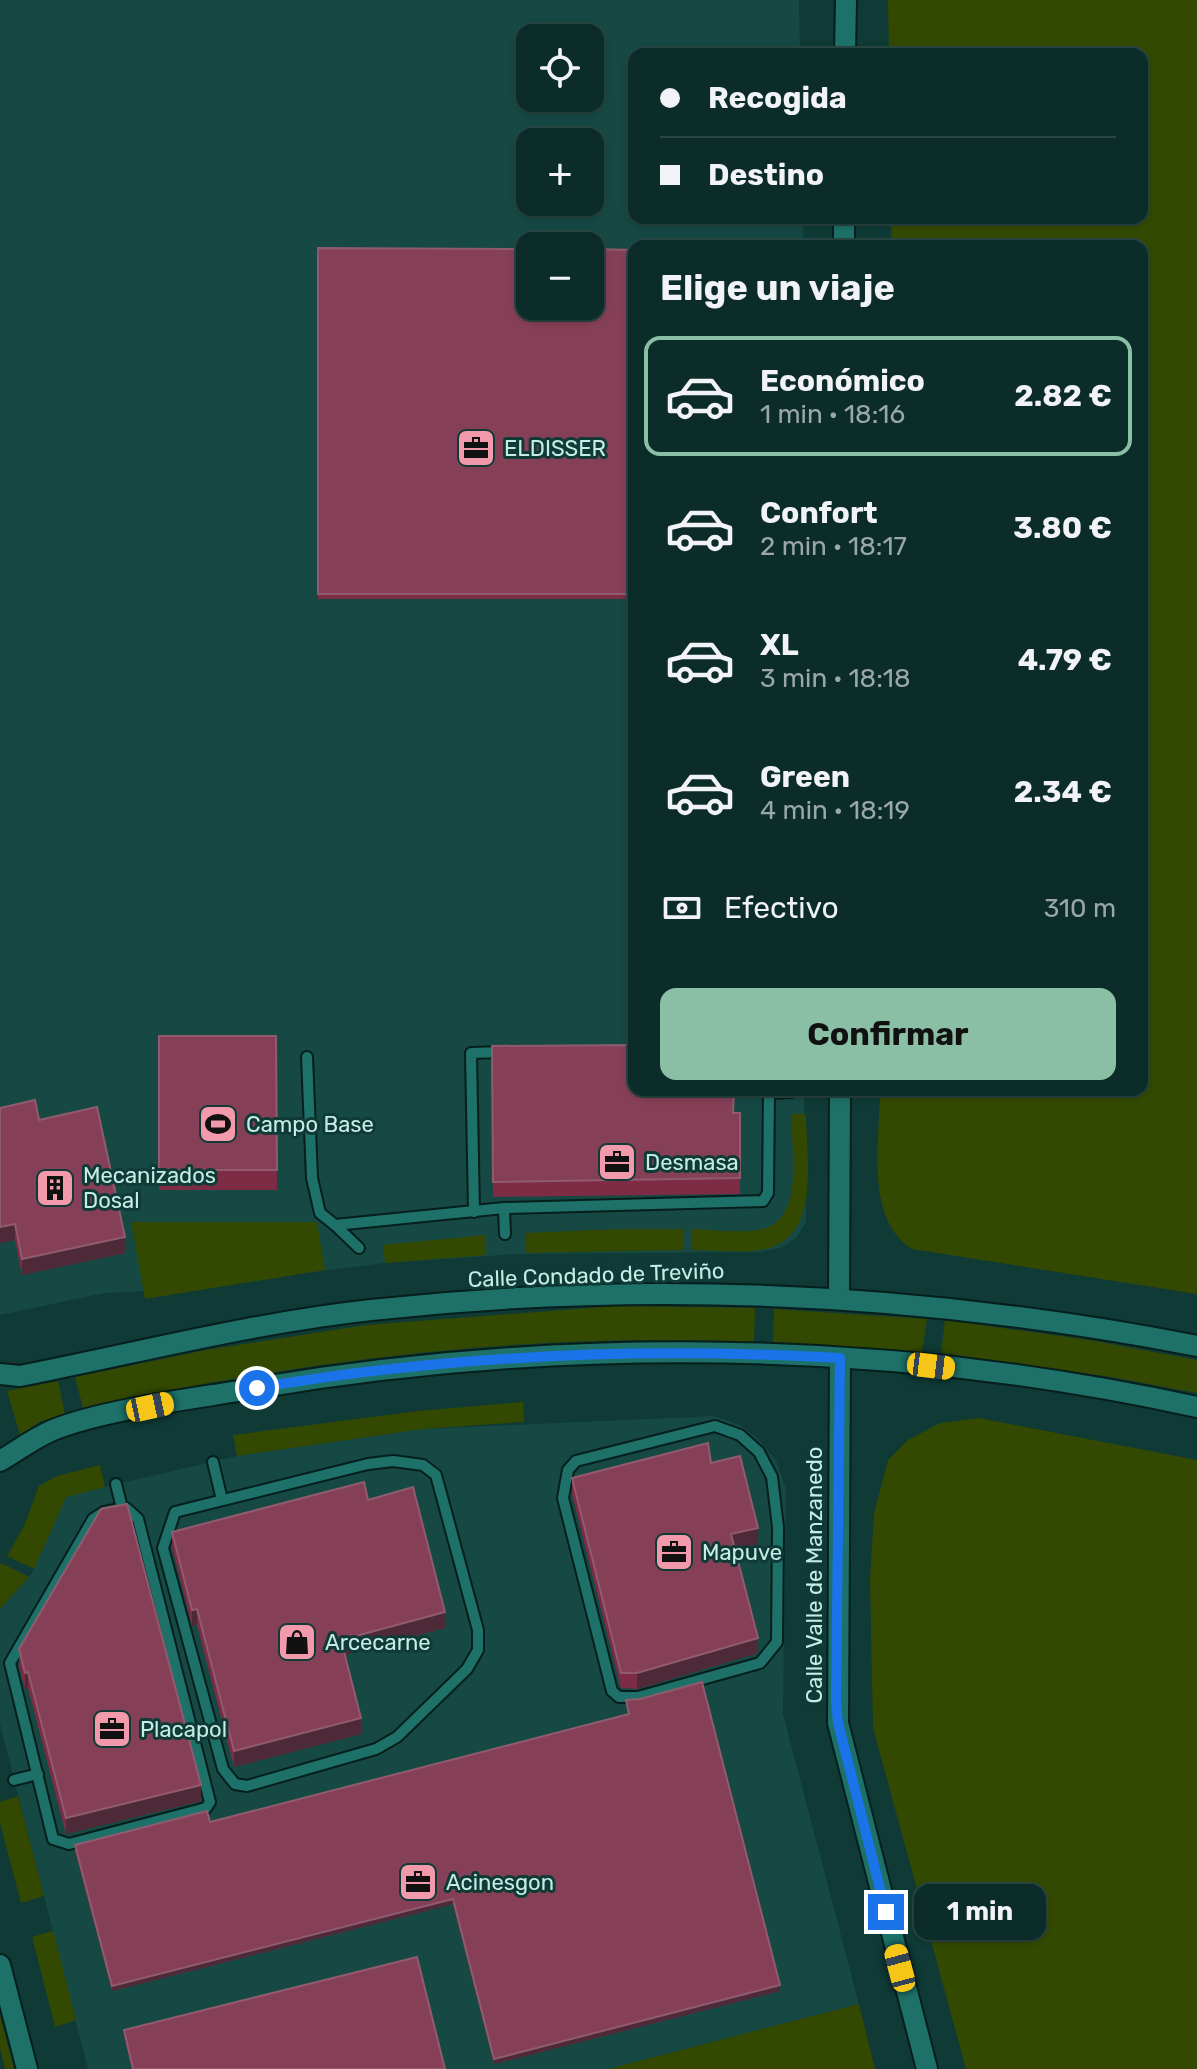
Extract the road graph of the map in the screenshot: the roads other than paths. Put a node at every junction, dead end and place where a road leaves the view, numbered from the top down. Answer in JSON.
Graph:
{"nodes":[{"id":1,"x":846,"y":0,"type":"edge"},
{"id":2,"x":845,"y":48,"type":"edge"},
{"id":3,"x":516,"y":1052,"type":"edge"},
{"id":4,"x":307,"y":1057,"type":"dead end"},
{"id":5,"x":769,"y":1096,"type":"edge"},
{"id":6,"x":840,"y":1096,"type":"edge"},
{"id":7,"x":504,"y":1208,"type":"junction"},
{"id":8,"x":474,"y":1212,"type":"junction"},
{"id":9,"x":335,"y":1225,"type":"junction"},
{"id":10,"x":505,"y":1234,"type":"dead end"},
{"id":11,"x":359,"y":1248,"type":"dead end"},
{"id":12,"x":839,"y":1299,"type":"junction"},
{"id":13,"x":1197,"y":1346,"type":"edge"},
{"id":14,"x":840,"y":1358,"type":"junction"},
{"id":15,"x":0,"y":1374,"type":"edge"},
{"id":16,"x":1197,"y":1407,"type":"edge"},
{"id":17,"x":0,"y":1461,"type":"edge"},
{"id":18,"x":213,"y":1462,"type":"dead end"},
{"id":19,"x":116,"y":1484,"type":"dead end"},
{"id":20,"x":222,"y":1500,"type":"junction"},
{"id":21,"x":122,"y":1508,"type":"junction"},
{"id":22,"x":782,"y":1615,"type":"joint"},
{"id":23,"x":38,"y":1774,"type":"junction"},
{"id":24,"x":14,"y":1780,"type":"dead end"},
{"id":25,"x":0,"y":1965,"type":"edge"},
{"id":26,"x":27,"y":2069,"type":"edge"},
{"id":27,"x":927,"y":2069,"type":"edge"}],
"edges":[{"from":1,"to":2,"type":"street"},
{"from":3,"to":8,"type":"lane"},
{"from":4,"to":9,"type":"lane"},
{"from":5,"to":7,"type":"lane"},
{"from":6,"to":12,"type":"street"},
{"from":7,"to":8,"type":"lane"},
{"from":7,"to":10,"type":"lane"},
{"from":8,"to":9,"type":"lane"},
{"from":9,"to":11,"type":"lane"},
{"from":12,"to":13,"type":"street","name":"Calle Condado de Treviño"},
{"from":12,"to":15,"type":"street","name":"Calle Condado de Treviño"},
{"from":14,"to":16,"type":"street"},
{"from":14,"to":17,"type":"street"},
{"from":14,"to":27,"type":"street","name":"Calle Valle de Manzanedo"},
{"from":18,"to":20,"type":"lane"},
{"from":19,"to":21,"type":"lane"},
{"from":20,"to":20,"type":"lane"},
{"from":21,"to":23,"type":"lane"},
{"from":21,"to":23,"type":"lane"},
{"from":22,"to":22,"type":"lane"},
{"from":23,"to":24,"type":"lane"},
{"from":25,"to":26,"type":"street"}]}
